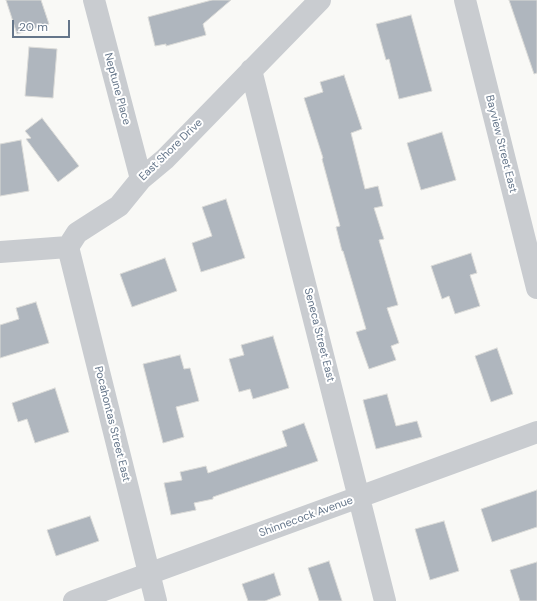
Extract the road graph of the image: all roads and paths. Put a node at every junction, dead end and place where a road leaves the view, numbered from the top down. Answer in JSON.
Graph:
{"nodes":[{"id":1,"x":94,"y":0,"type":"edge"},
{"id":2,"x":320,"y":0,"type":"edge"},
{"id":3,"x":464,"y":0,"type":"edge"},
{"id":4,"x":252,"y":70,"type":"junction"},
{"id":5,"x":141,"y":179,"type":"junction"},
{"id":6,"x":68,"y":247,"type":"junction"},
{"id":7,"x":0,"y":252,"type":"edge"},
{"id":8,"x":537,"y":288,"type":"edge"},
{"id":9,"x":537,"y":432,"type":"edge"},
{"id":10,"x":360,"y":497,"type":"junction"},
{"id":11,"x":149,"y":573,"type":"junction"},
{"id":12,"x":74,"y":601,"type":"edge"},
{"id":13,"x":156,"y":601,"type":"edge"},
{"id":14,"x":386,"y":601,"type":"edge"}],
"edges":[{"from":1,"to":5,"type":"street","name":"Neptune Place"},
{"from":2,"to":4,"type":"street","name":"East Shore Drive"},
{"from":3,"to":8,"type":"street","name":"Bayview Street East"},
{"from":4,"to":5,"type":"street","name":"East Shore Drive"},
{"from":4,"to":10,"type":"street","name":"Seneca Street East"},
{"from":5,"to":6,"type":"street","name":"East Shore Drive"},
{"from":6,"to":7,"type":"street"},
{"from":6,"to":11,"type":"street","name":"Pocahontas Street East"},
{"from":9,"to":10,"type":"street","name":"Shinnecock Avenue"},
{"from":10,"to":11,"type":"street","name":"Shinnecock Avenue"},
{"from":10,"to":14,"type":"street","name":"Seneca Street East"},
{"from":11,"to":12,"type":"street","name":"Shinnecock Avenue"},
{"from":11,"to":13,"type":"street","name":"Pocahontas Street East"}]}
